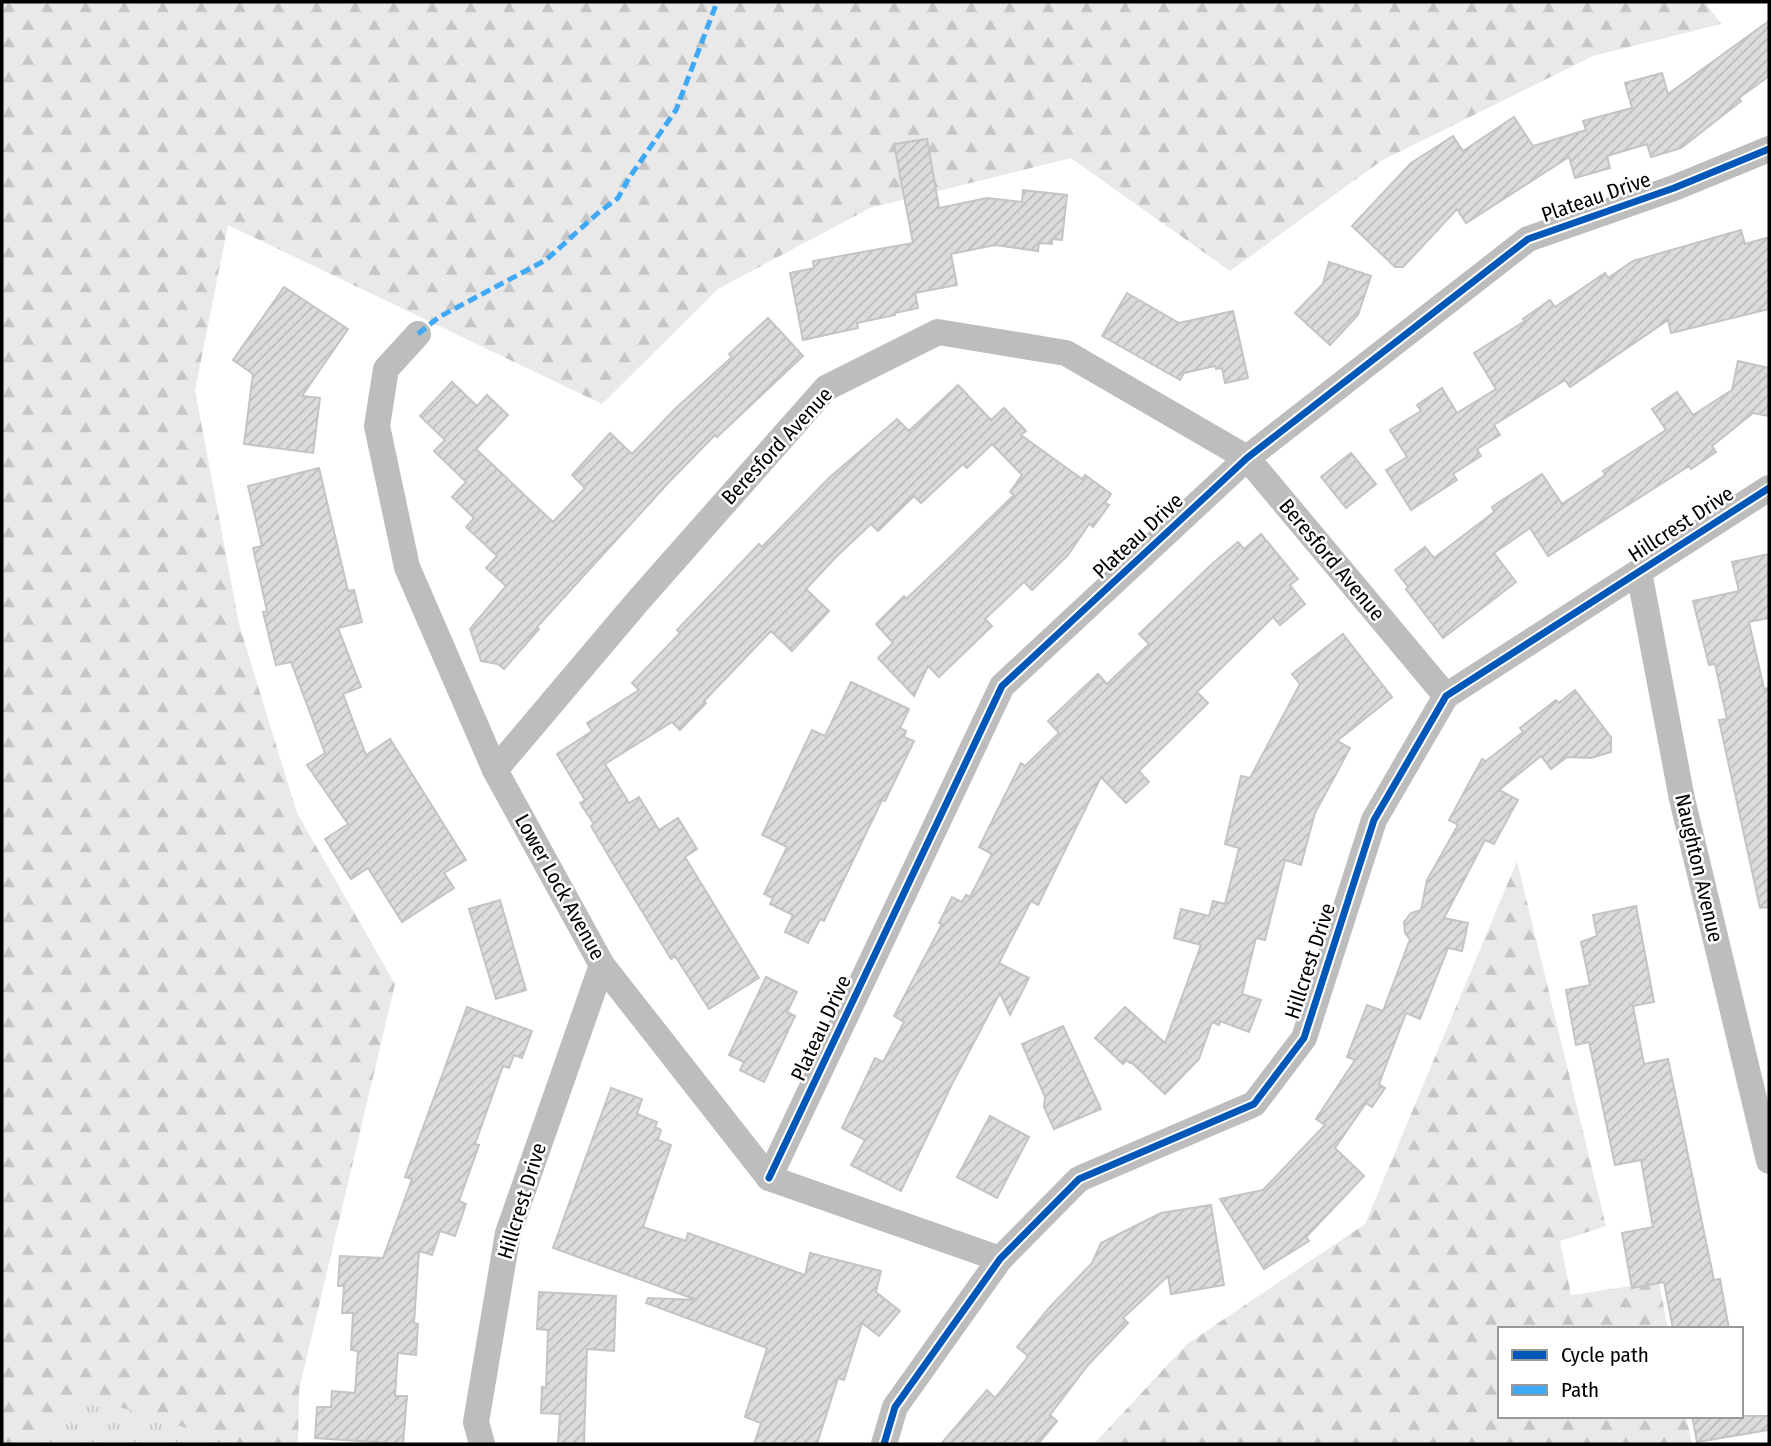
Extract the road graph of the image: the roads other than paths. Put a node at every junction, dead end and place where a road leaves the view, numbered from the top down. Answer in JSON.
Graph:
{"nodes":[{"id":1,"x":1769,"y":149,"type":"edge"},
{"id":2,"x":418,"y":334,"type":"dead end"},
{"id":3,"x":1247,"y":458,"type":"junction"},
{"id":4,"x":1769,"y":488,"type":"edge"},
{"id":5,"x":1639,"y":572,"type":"junction"},
{"id":6,"x":1446,"y":696,"type":"junction"},
{"id":7,"x":495,"y":770,"type":"junction"},
{"id":8,"x":602,"y":965,"type":"junction"},
{"id":9,"x":1768,"y":1146,"type":"edge"},
{"id":10,"x":769,"y":1178,"type":"junction"},
{"id":11,"x":1000,"y":1259,"type":"junction"},
{"id":12,"x":482,"y":1444,"type":"edge"},
{"id":13,"x":884,"y":1444,"type":"edge"}],
"edges":[{"from":1,"to":3,"type":"street","name":"Plateau Drive"},
{"from":2,"to":7,"type":"street","name":"Lower Lock Avenue"},
{"from":3,"to":6,"type":"street","name":"Beresford Avenue"},
{"from":3,"to":7,"type":"street","name":"Beresford Avenue"},
{"from":3,"to":10,"type":"street","name":"Plateau Drive"},
{"from":4,"to":5,"type":"street","name":"Hillcrest Drive"},
{"from":5,"to":6,"type":"street","name":"Hillcrest Drive"},
{"from":5,"to":9,"type":"street","name":"Naughton Avenue"},
{"from":6,"to":11,"type":"street","name":"Hillcrest Drive"},
{"from":7,"to":8,"type":"street","name":"Lower Lock Avenue"},
{"from":8,"to":10,"type":"street","name":"Lower Lock Avenue"},
{"from":8,"to":12,"type":"street","name":"Hillcrest Drive"},
{"from":10,"to":11,"type":"street"},
{"from":11,"to":13,"type":"street","name":"Hillcrest Drive"}]}
